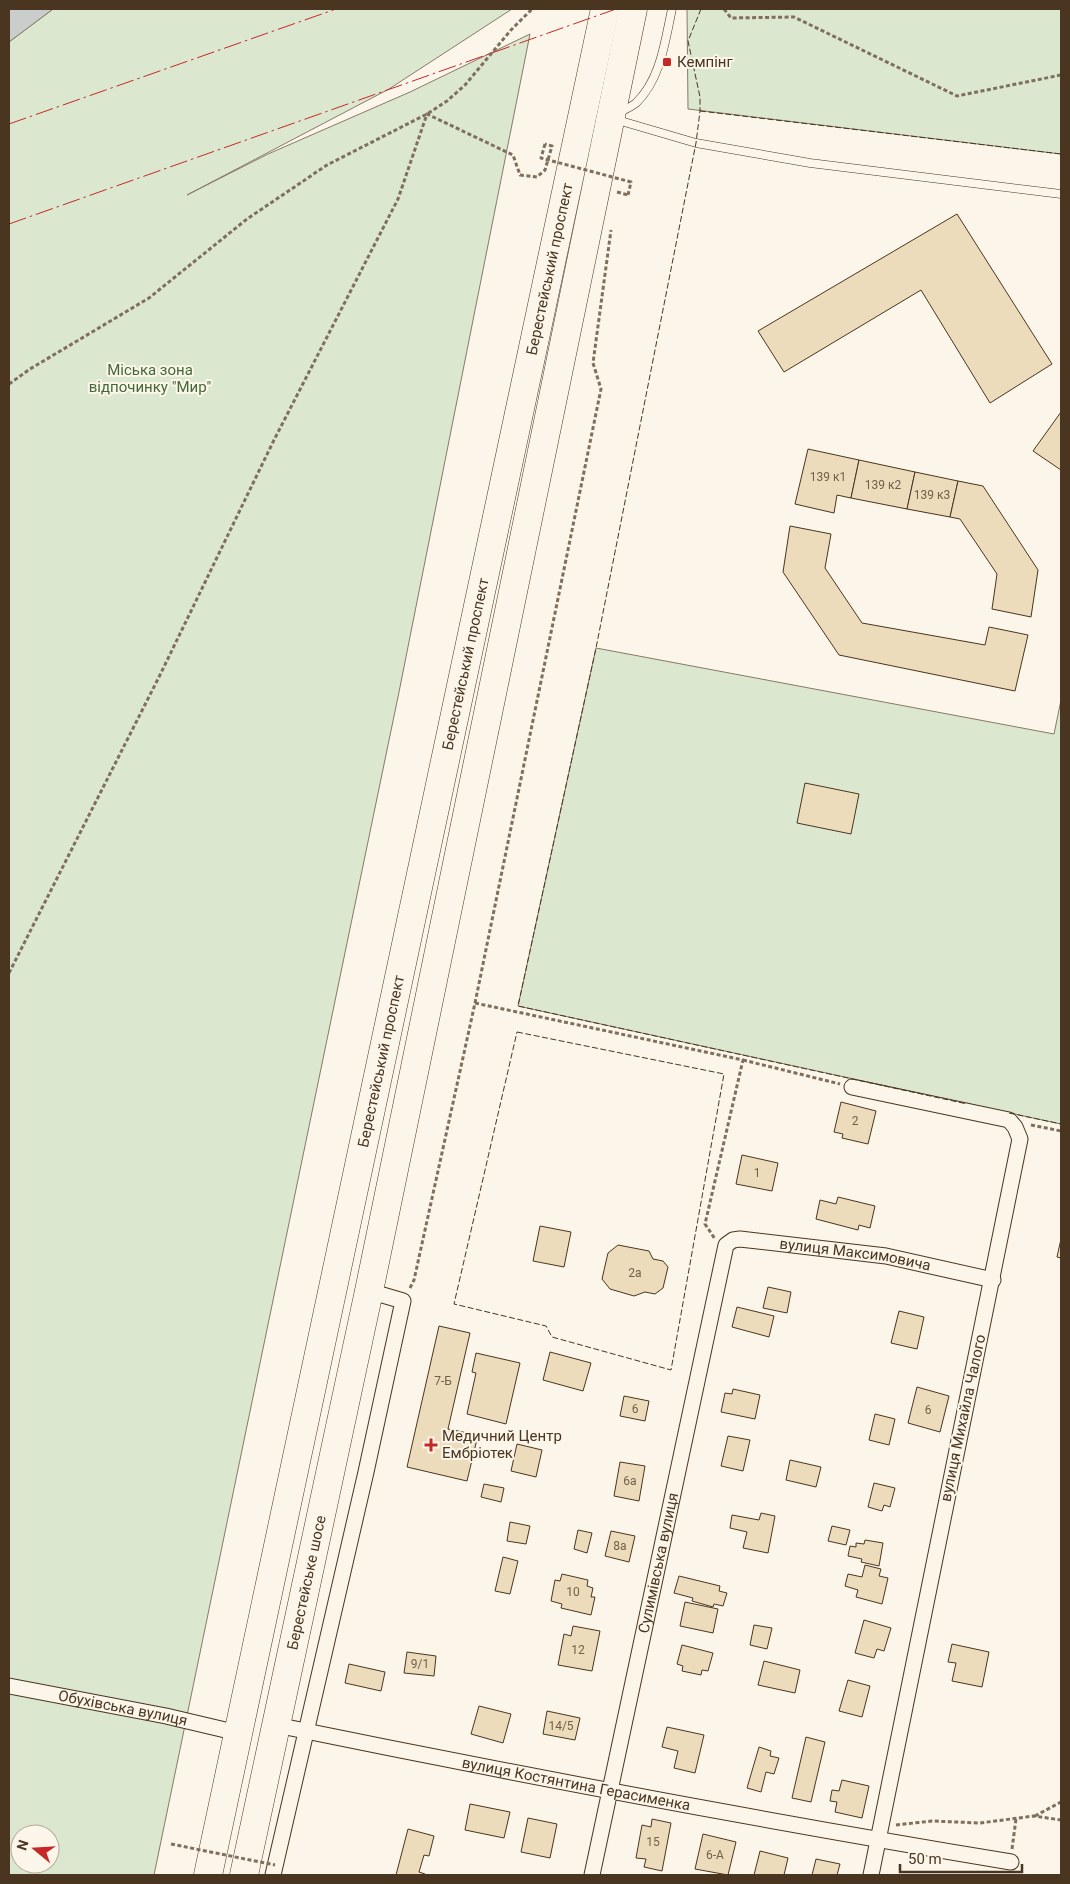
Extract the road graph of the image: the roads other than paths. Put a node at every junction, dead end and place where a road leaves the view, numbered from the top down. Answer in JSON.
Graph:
{"nodes":[{"id":1,"x":605,"y":9,"type":"edge"},
{"id":2,"x":633,"y":9,"type":"edge"},
{"id":3,"x":672,"y":9,"type":"edge"},
{"id":4,"x":610,"y":117,"type":"junction"},
{"id":5,"x":1061,"y":194,"type":"edge"},
{"id":6,"x":852,"y":1087,"type":"road end"},
{"id":7,"x":723,"y":1252,"type":"joint"},
{"id":8,"x":993,"y":1280,"type":"junction"},
{"id":9,"x":369,"y":1291,"type":"junction"},
{"id":10,"x":9,"y":1686,"type":"edge"},
{"id":11,"x":276,"y":1725,"type":"junction"},
{"id":12,"x":306,"y":1732,"type":"junction"},
{"id":13,"x":238,"y":1733,"type":"junction"},
{"id":14,"x":611,"y":1790,"type":"junction"},
{"id":15,"x":879,"y":1833,"type":"junction"},
{"id":16,"x":1011,"y":1862,"type":"road end"},
{"id":17,"x":274,"y":1870,"type":"edge"},
{"id":18,"x":208,"y":1875,"type":"edge"},
{"id":19,"x":244,"y":1875,"type":"edge"},
{"id":20,"x":592,"y":1875,"type":"edge"},
{"id":21,"x":871,"y":1875,"type":"edge"}],
"edges":[{"from":1,"to":13,"type":"highway","name":"Берестейський проспект"},
{"from":2,"to":4,"type":"highway","name":"Берестейський проспект"},
{"from":3,"to":4,"type":"lane"},
{"from":4,"to":5,"type":"lane"},
{"from":4,"to":9,"type":"highway","name":"Берестейський проспект"},
{"from":6,"to":8,"type":"street","name":"вулиця Михайла Чалого"},
{"from":7,"to":8,"type":"street","name":"вулиця Максимовича"},
{"from":7,"to":14,"type":"street","name":"Сулимівська вулиця"},
{"from":8,"to":15,"type":"street","name":"вулиця Михайла Чалого"},
{"from":9,"to":11,"type":"highway","name":"Берестейське шосе"},
{"from":9,"to":12,"type":"street"},
{"from":10,"to":13,"type":"street","name":"Обухівська вулиця"},
{"from":11,"to":12,"type":"street","name":"вулиця Костянтина Герасименка"},
{"from":11,"to":19,"type":"highway","name":"Берестейське шосе"},
{"from":12,"to":14,"type":"street","name":"вулиця Костянтина Герасименка"},
{"from":12,"to":17,"type":"street"},
{"from":13,"to":18,"type":"highway"},
{"from":14,"to":15,"type":"street","name":"вулиця Костянтина Герасименка"},
{"from":14,"to":20,"type":"street","name":"Сулимівська вулиця"},
{"from":15,"to":16,"type":"street","name":"вулиця Костянтина Герасименка"},
{"from":15,"to":21,"type":"street","name":"вулиця Михайла Чалого"}]}
